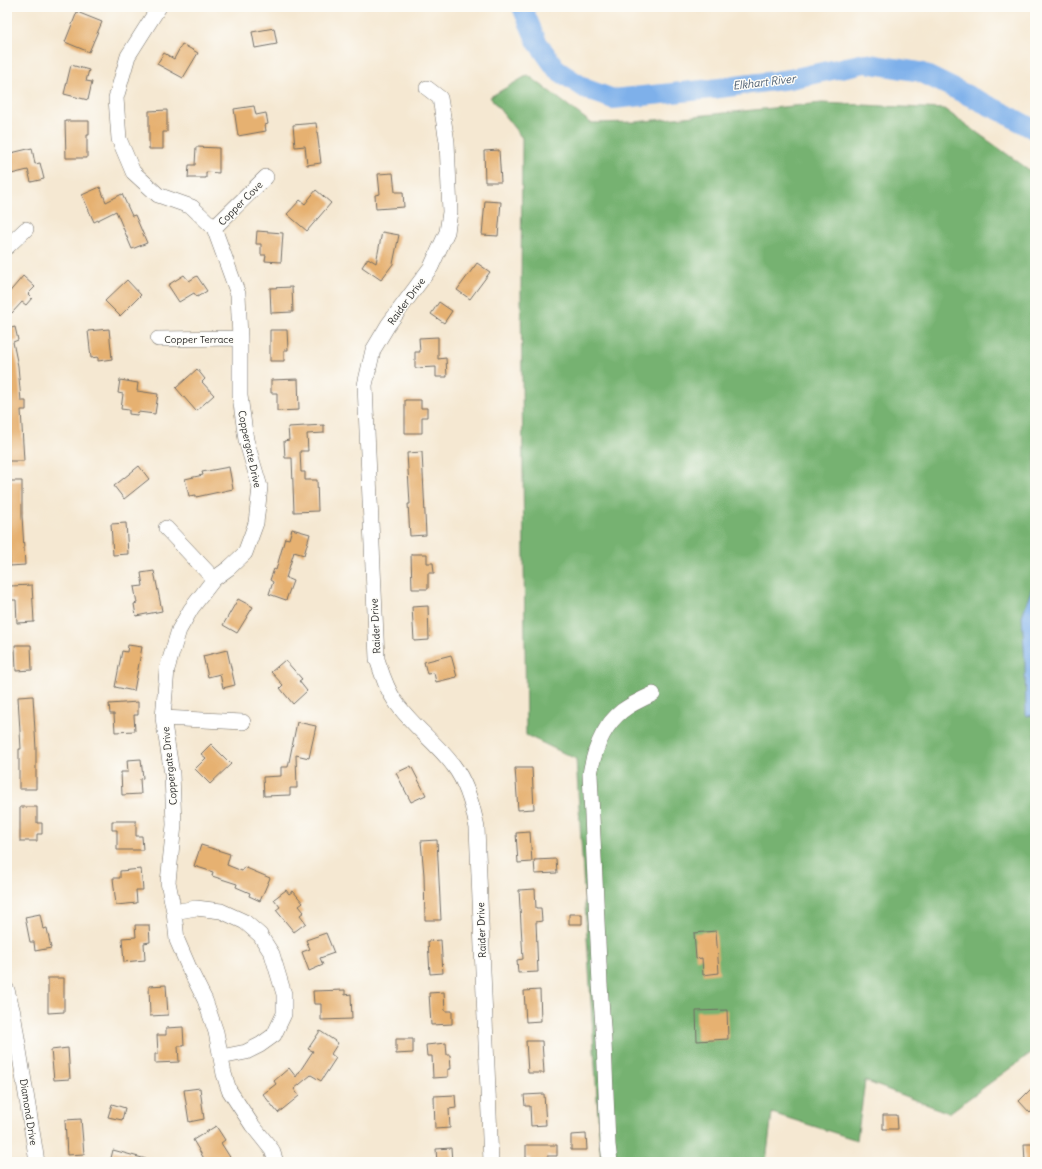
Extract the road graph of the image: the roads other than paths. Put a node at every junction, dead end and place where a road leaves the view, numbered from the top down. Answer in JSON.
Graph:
{"nodes":[{"id":1,"x":159,"y":7,"type":"edge"},
{"id":2,"x":427,"y":88,"type":"dead end"},
{"id":3,"x":266,"y":177,"type":"dead end"},
{"id":4,"x":214,"y":228,"type":"junction"},
{"id":5,"x":26,"y":229,"type":"dead end"},
{"id":6,"x":7,"y":247,"type":"edge"},
{"id":7,"x":240,"y":338,"type":"junction"},
{"id":8,"x":158,"y":339,"type":"dead end"},
{"id":9,"x":166,"y":528,"type":"dead end"},
{"id":10,"x":214,"y":579,"type":"junction"},
{"id":11,"x":653,"y":694,"type":"dead end"},
{"id":12,"x":163,"y":718,"type":"junction"},
{"id":13,"x":243,"y":722,"type":"dead end"},
{"id":14,"x":174,"y":912,"type":"junction"},
{"id":15,"x":7,"y":990,"type":"edge"},
{"id":16,"x":221,"y":1057,"type":"junction"},
{"id":17,"x":37,"y":1162,"type":"edge"},
{"id":18,"x":276,"y":1162,"type":"edge"},
{"id":19,"x":491,"y":1162,"type":"edge"},
{"id":20,"x":610,"y":1162,"type":"edge"}],
"edges":[{"from":1,"to":4,"type":"street","name":"Coppergate Drive"},
{"from":2,"to":19,"type":"street","name":"Raider Drive"},
{"from":3,"to":4,"type":"street","name":"Copper Cove"},
{"from":4,"to":7,"type":"street","name":"Coppergate Drive"},
{"from":5,"to":6,"type":"street"},
{"from":7,"to":8,"type":"street","name":"Copper Terrace"},
{"from":7,"to":10,"type":"street","name":"Coppergate Drive"},
{"from":9,"to":10,"type":"street"},
{"from":10,"to":12,"type":"street","name":"Coppergate Drive"},
{"from":11,"to":20,"type":"street"},
{"from":12,"to":13,"type":"street"},
{"from":12,"to":14,"type":"street","name":"Coppergate Drive"},
{"from":14,"to":16,"type":"street","name":"Coppergate Drive"},
{"from":14,"to":16,"type":"street"},
{"from":15,"to":17,"type":"street","name":"Diamond Drive"},
{"from":16,"to":18,"type":"street","name":"Coppergate Drive"}]}
